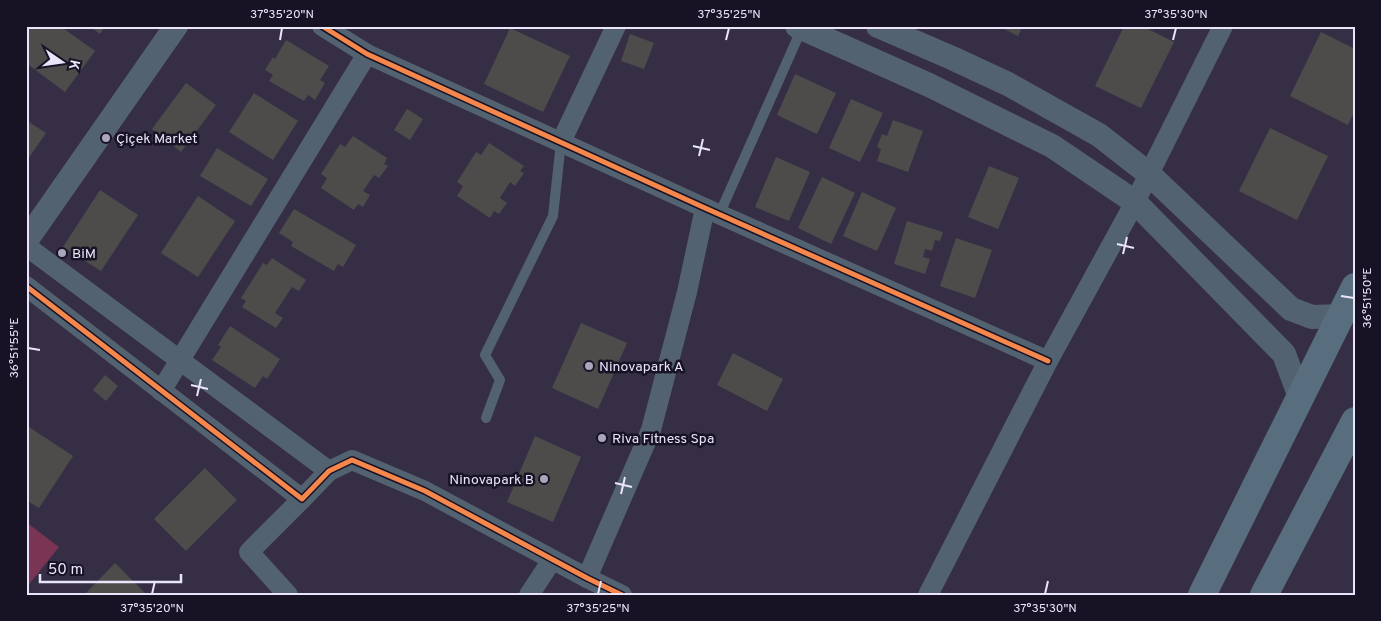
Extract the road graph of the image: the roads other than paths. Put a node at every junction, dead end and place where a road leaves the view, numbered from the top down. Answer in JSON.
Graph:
{"nodes":[{"id":1,"x":176,"y":26,"type":"edge"},
{"id":2,"x":322,"y":26,"type":"edge"},
{"id":3,"x":616,"y":26,"type":"edge"},
{"id":4,"x":878,"y":26,"type":"edge"},
{"id":5,"x":1224,"y":26,"type":"edge"},
{"id":6,"x":799,"y":27,"type":"edge"},
{"id":7,"x":910,"y":32,"type":"edge"},
{"id":8,"x":367,"y":54,"type":"junction"},
{"id":9,"x":561,"y":142,"type":"junction"},
{"id":10,"x":1149,"y":174,"type":"junction"},
{"id":11,"x":1135,"y":202,"type":"junction"},
{"id":12,"x":712,"y":211,"type":"junction"},
{"id":13,"x":28,"y":238,"type":"edge"},
{"id":14,"x":26,"y":286,"type":"edge"},
{"id":15,"x":1355,"y":287,"type":"edge"},
{"id":16,"x":1340,"y":316,"type":"junction"},
{"id":17,"x":180,"y":361,"type":"junction"},
{"id":18,"x":1048,"y":361,"type":"junction"},
{"id":19,"x":161,"y":391,"type":"junction"},
{"id":20,"x":1300,"y":397,"type":"junction"},
{"id":21,"x":486,"y":418,"type":"dead end"},
{"id":22,"x":1355,"y":421,"type":"edge"},
{"id":23,"x":329,"y":470,"type":"junction"},
{"id":24,"x":302,"y":499,"type":"junction"},
{"id":25,"x":552,"y":560,"type":"junction"},
{"id":26,"x":586,"y":578,"type":"junction"},
{"id":27,"x":288,"y":595,"type":"edge"},
{"id":28,"x":529,"y":595,"type":"edge"},
{"id":29,"x":622,"y":595,"type":"edge"},
{"id":30,"x":928,"y":595,"type":"edge"},
{"id":31,"x":1202,"y":595,"type":"edge"},
{"id":32,"x":1264,"y":595,"type":"edge"}],
"edges":[{"from":1,"to":13,"type":"street"},
{"from":2,"to":8,"type":"street"},
{"from":3,"to":9,"type":"street"},
{"from":4,"to":7,"type":"street"},
{"from":5,"to":10,"type":"street"},
{"from":6,"to":11,"type":"street"},
{"from":6,"to":12,"type":"lane"},
{"from":7,"to":10,"type":"street"},
{"from":8,"to":9,"type":"street"},
{"from":8,"to":17,"type":"street"},
{"from":9,"to":12,"type":"street"},
{"from":9,"to":21,"type":"lane"},
{"from":10,"to":11,"type":"street"},
{"from":10,"to":16,"type":"street"},
{"from":11,"to":18,"type":"street"},
{"from":11,"to":20,"type":"street"},
{"from":12,"to":18,"type":"street"},
{"from":12,"to":26,"type":"street"},
{"from":13,"to":17,"type":"street"},
{"from":14,"to":19,"type":"street"},
{"from":15,"to":16,"type":"main road"},
{"from":16,"to":20,"type":"main road"},
{"from":17,"to":19,"type":"street"},
{"from":17,"to":23,"type":"street"},
{"from":18,"to":30,"type":"street"},
{"from":19,"to":24,"type":"street"},
{"from":20,"to":31,"type":"main road"},
{"from":22,"to":32,"type":"main road"},
{"from":23,"to":24,"type":"street"},
{"from":23,"to":25,"type":"street"},
{"from":24,"to":27,"type":"street"},
{"from":25,"to":26,"type":"street"},
{"from":25,"to":28,"type":"street"},
{"from":26,"to":29,"type":"street"}]}
